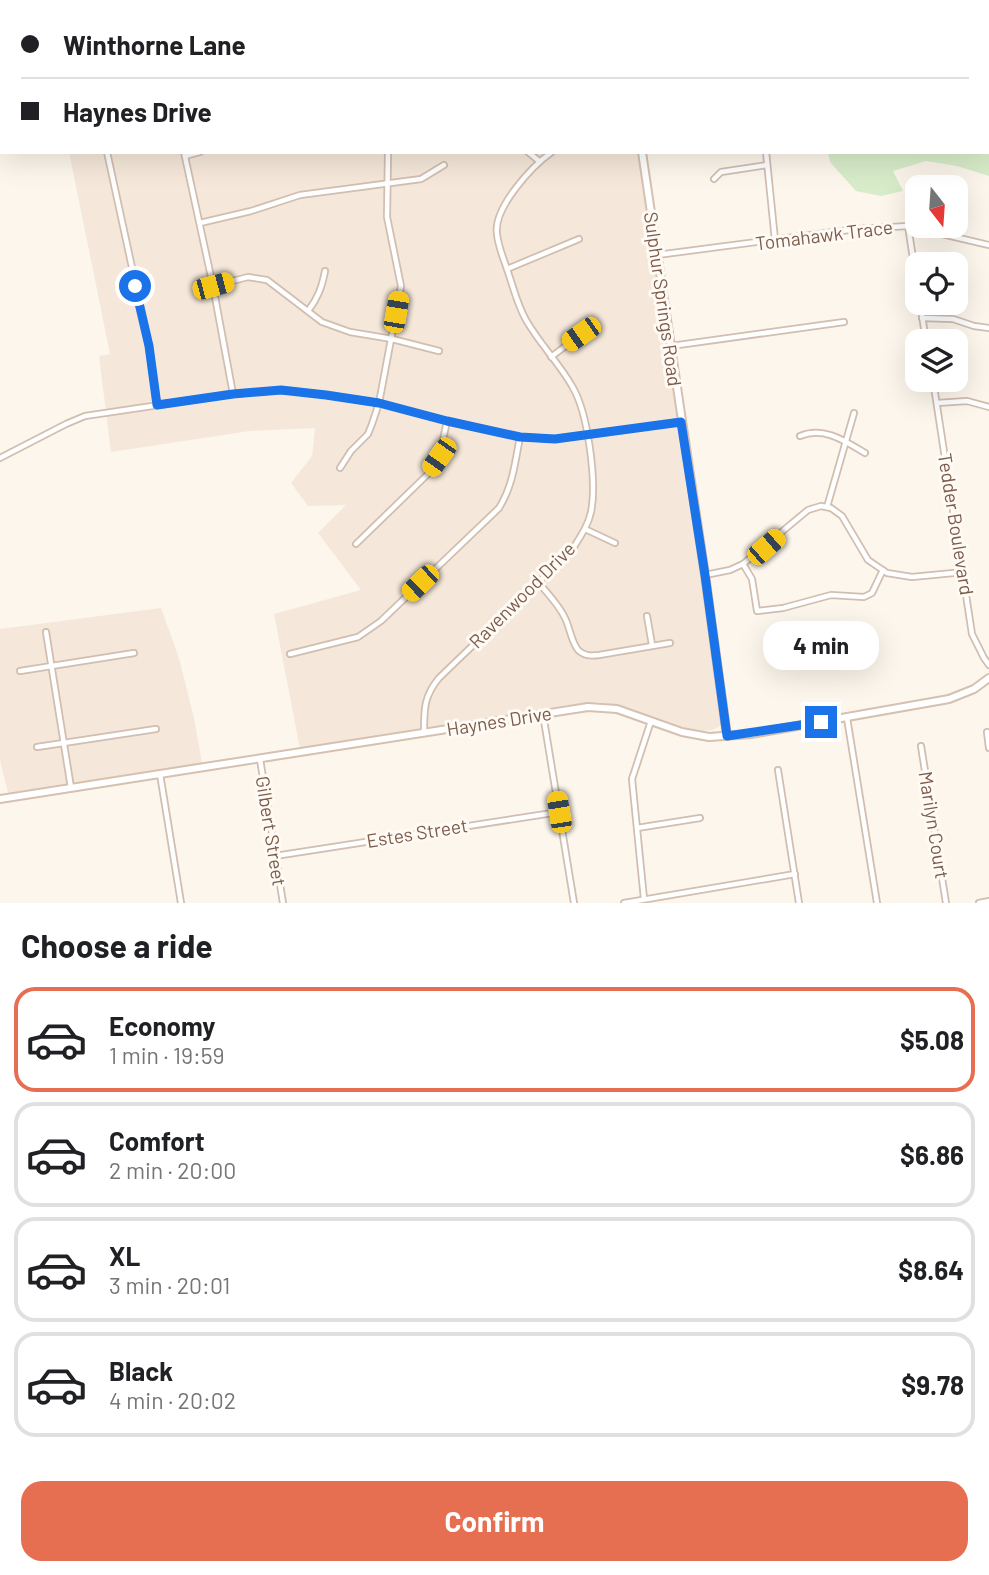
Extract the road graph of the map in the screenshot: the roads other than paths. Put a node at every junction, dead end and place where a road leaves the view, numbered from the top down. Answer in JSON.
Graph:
{"nodes":[{"id":1,"x":107,"y":154,"type":"edge"},
{"id":2,"x":184,"y":154,"type":"edge"},
{"id":3,"x":387,"y":154,"type":"edge"},
{"id":4,"x":530,"y":154,"type":"edge"},
{"id":5,"x":549,"y":154,"type":"edge"},
{"id":6,"x":642,"y":154,"type":"edge"},
{"id":7,"x":766,"y":154,"type":"edge"},
{"id":8,"x":539,"y":161,"type":"junction"},
{"id":9,"x":444,"y":165,"type":"dead end"},
{"id":10,"x":767,"y":165,"type":"junction"},
{"id":11,"x":714,"y":179,"type":"dead end"},
{"id":12,"x":387,"y":183,"type":"junction"},
{"id":13,"x":200,"y":223,"type":"junction"},
{"id":14,"x":905,"y":226,"type":"edge"},
{"id":15,"x":959,"y":238,"type":"edge"},
{"id":16,"x":579,"y":239,"type":"dead end"},
{"id":17,"x":775,"y":240,"type":"junction"},
{"id":18,"x":989,"y":245,"type":"edge"},
{"id":19,"x":657,"y":255,"type":"junction"},
{"id":20,"x":507,"y":269,"type":"junction"},
{"id":21,"x":325,"y":271,"type":"dead end"},
{"id":22,"x":213,"y":286,"type":"junction"},
{"id":23,"x":308,"y":311,"type":"junction"},
{"id":24,"x":922,"y":315,"type":"edge"},
{"id":25,"x":922,"y":318,"type":"junction"},
{"id":26,"x":844,"y":322,"type":"dead end"},
{"id":27,"x":592,"y":326,"type":"dead end"},
{"id":28,"x":989,"y":328,"type":"edge"},
{"id":29,"x":924,"y":329,"type":"edge"},
{"id":30,"x":391,"y":339,"type":"junction"},
{"id":31,"x":670,"y":346,"type":"junction"},
{"id":32,"x":439,"y":351,"type":"dead end"},
{"id":33,"x":551,"y":357,"type":"junction"},
{"id":34,"x":935,"y":392,"type":"edge"},
{"id":35,"x":233,"y":394,"type":"junction"},
{"id":36,"x":379,"y":403,"type":"junction"},
{"id":37,"x":937,"y":403,"type":"junction"},
{"id":38,"x":157,"y":405,"type":"junction"},
{"id":39,"x":989,"y":407,"type":"edge"},
{"id":40,"x":854,"y":413,"type":"dead end"},
{"id":41,"x":447,"y":421,"type":"junction"},
{"id":42,"x":681,"y":422,"type":"junction"},
{"id":43,"x":587,"y":436,"type":"junction"},
{"id":44,"x":800,"y":436,"type":"dead end"},
{"id":45,"x":520,"y":437,"type":"junction"},
{"id":46,"x":847,"y":442,"type":"junction"},
{"id":47,"x":865,"y":453,"type":"dead end"},
{"id":48,"x":0,"y":458,"type":"edge"},
{"id":49,"x":340,"y":468,"type":"dead end"},
{"id":50,"x":827,"y":508,"type":"junction"},
{"id":51,"x":586,"y":529,"type":"junction"},
{"id":52,"x":615,"y":543,"type":"dead end"},
{"id":53,"x":356,"y":544,"type":"dead end"},
{"id":54,"x":743,"y":564,"type":"junction"},
{"id":55,"x":883,"y":570,"type":"junction"},
{"id":56,"x":964,"y":572,"type":"junction"},
{"id":57,"x":705,"y":575,"type":"junction"},
{"id":58,"x":538,"y":582,"type":"junction"},
{"id":59,"x":646,"y":615,"type":"dead end"},
{"id":60,"x":46,"y":632,"type":"dead end"},
{"id":61,"x":670,"y":643,"type":"dead end"},
{"id":62,"x":652,"y":645,"type":"junction"},
{"id":63,"x":134,"y":653,"type":"dead end"},
{"id":64,"x":290,"y":654,"type":"dead end"},
{"id":65,"x":52,"y":665,"type":"junction"},
{"id":66,"x":989,"y":665,"type":"edge"},
{"id":67,"x":20,"y":671,"type":"dead end"},
{"id":68,"x":989,"y":678,"type":"edge"},
{"id":69,"x":543,"y":714,"type":"junction"},
{"id":70,"x":848,"y":718,"type":"junction"},
{"id":71,"x":650,"y":721,"type":"junction"},
{"id":72,"x":156,"y":729,"type":"dead end"},
{"id":73,"x":986,"y":732,"type":"dead end"},
{"id":74,"x":424,"y":733,"type":"junction"},
{"id":75,"x":727,"y":736,"type":"junction"},
{"id":76,"x":64,"y":744,"type":"junction"},
{"id":77,"x":921,"y":746,"type":"dead end"},
{"id":78,"x":37,"y":747,"type":"dead end"},
{"id":79,"x":989,"y":748,"type":"edge"},
{"id":80,"x":260,"y":759,"type":"junction"},
{"id":81,"x":778,"y":770,"type":"dead end"},
{"id":82,"x":160,"y":774,"type":"junction"},
{"id":83,"x":71,"y":788,"type":"junction"},
{"id":84,"x":0,"y":799,"type":"edge"},
{"id":85,"x":559,"y":812,"type":"junction"},
{"id":86,"x":700,"y":818,"type":"dead end"},
{"id":87,"x":637,"y":828,"type":"junction"},
{"id":88,"x":275,"y":856,"type":"junction"},
{"id":89,"x":794,"y":874,"type":"junction"},
{"id":90,"x":644,"y":899,"type":"junction"},
{"id":91,"x":989,"y":901,"type":"edge"},
{"id":92,"x":181,"y":903,"type":"edge"},
{"id":93,"x":283,"y":903,"type":"edge"},
{"id":94,"x":574,"y":903,"type":"edge"},
{"id":95,"x":624,"y":903,"type":"edge"},
{"id":96,"x":799,"y":903,"type":"edge"},
{"id":97,"x":877,"y":903,"type":"edge"},
{"id":98,"x":946,"y":903,"type":"edge"},
{"id":99,"x":979,"y":903,"type":"edge"}],
"edges":[{"from":1,"to":38,"type":"street"},
{"from":2,"to":13,"type":"street"},
{"from":3,"to":12,"type":"street"},
{"from":4,"to":8,"type":"street"},
{"from":5,"to":8,"type":"street","name":"Ravenwood Drive"},
{"from":6,"to":19,"type":"street","name":"Sulphur Springs Road"},
{"from":7,"to":10,"type":"street"},
{"from":8,"to":20,"type":"street","name":"Ravenwood Drive"},
{"from":9,"to":12,"type":"street"},
{"from":10,"to":11,"type":"street"},
{"from":10,"to":17,"type":"street"},
{"from":12,"to":13,"type":"street"},
{"from":12,"to":30,"type":"street"},
{"from":13,"to":22,"type":"street"},
{"from":14,"to":17,"type":"street","name":"Tomahawk Trace"},
{"from":15,"to":18,"type":"street","name":"Tomahawk Trace"},
{"from":16,"to":20,"type":"street"},
{"from":17,"to":19,"type":"street","name":"Tomahawk Trace"},
{"from":19,"to":31,"type":"street","name":"Sulphur Springs Road"},
{"from":20,"to":33,"type":"street","name":"Ravenwood Drive"},
{"from":21,"to":23,"type":"street"},
{"from":22,"to":23,"type":"street"},
{"from":22,"to":35,"type":"street"},
{"from":23,"to":30,"type":"street"},
{"from":24,"to":25,"type":"street"},
{"from":25,"to":28,"type":"street"},
{"from":25,"to":29,"type":"street"},
{"from":26,"to":31,"type":"street"},
{"from":27,"to":33,"type":"street"},
{"from":30,"to":32,"type":"street"},
{"from":30,"to":36,"type":"street"},
{"from":31,"to":42,"type":"street","name":"Sulphur Springs Road"},
{"from":33,"to":43,"type":"street","name":"Ravenwood Drive"},
{"from":34,"to":37,"type":"street","name":"Tedder Boulevard"},
{"from":35,"to":36,"type":"street"},
{"from":35,"to":38,"type":"street"},
{"from":36,"to":41,"type":"street"},
{"from":36,"to":49,"type":"street"},
{"from":37,"to":39,"type":"street"},
{"from":37,"to":56,"type":"street","name":"Tedder Boulevard"},
{"from":38,"to":48,"type":"street"},
{"from":40,"to":46,"type":"street"},
{"from":41,"to":45,"type":"street"},
{"from":41,"to":53,"type":"street"},
{"from":42,"to":43,"type":"street"},
{"from":42,"to":57,"type":"street","name":"Sulphur Springs Road"},
{"from":43,"to":45,"type":"street"},
{"from":43,"to":51,"type":"street","name":"Ravenwood Drive"},
{"from":44,"to":46,"type":"street"},
{"from":45,"to":64,"type":"street"},
{"from":46,"to":47,"type":"street"},
{"from":46,"to":50,"type":"street"},
{"from":50,"to":54,"type":"street"},
{"from":50,"to":55,"type":"street"},
{"from":51,"to":52,"type":"street"},
{"from":51,"to":58,"type":"street","name":"Ravenwood Drive"},
{"from":54,"to":55,"type":"street"},
{"from":54,"to":57,"type":"street"},
{"from":55,"to":56,"type":"street"},
{"from":56,"to":66,"type":"street","name":"Tedder Boulevard"},
{"from":57,"to":75,"type":"street","name":"Sulphur Springs Road"},
{"from":58,"to":62,"type":"street"},
{"from":58,"to":74,"type":"street","name":"Ravenwood Drive"},
{"from":59,"to":62,"type":"street"},
{"from":60,"to":65,"type":"street"},
{"from":61,"to":62,"type":"street"},
{"from":63,"to":65,"type":"street"},
{"from":65,"to":67,"type":"street"},
{"from":65,"to":76,"type":"street"},
{"from":68,"to":70,"type":"street","name":"Haynes Drive"},
{"from":69,"to":71,"type":"street","name":"Haynes Drive"},
{"from":69,"to":74,"type":"street","name":"Haynes Drive"},
{"from":69,"to":85,"type":"street"},
{"from":70,"to":75,"type":"street","name":"Haynes Drive"},
{"from":70,"to":97,"type":"street"},
{"from":71,"to":75,"type":"street","name":"Haynes Drive"},
{"from":71,"to":87,"type":"street"},
{"from":72,"to":76,"type":"street"},
{"from":73,"to":79,"type":"street"},
{"from":74,"to":80,"type":"street","name":"Haynes Drive"},
{"from":76,"to":78,"type":"street"},
{"from":76,"to":83,"type":"street"},
{"from":77,"to":98,"type":"street","name":"Marilyn Court"},
{"from":80,"to":82,"type":"street","name":"Haynes Drive"},
{"from":80,"to":88,"type":"street","name":"Gilbert Street"},
{"from":81,"to":89,"type":"street"},
{"from":82,"to":83,"type":"street","name":"Haynes Drive"},
{"from":82,"to":92,"type":"street"},
{"from":83,"to":84,"type":"street","name":"Haynes Drive"},
{"from":85,"to":88,"type":"street","name":"Estes Street"},
{"from":85,"to":94,"type":"street"},
{"from":86,"to":87,"type":"street"},
{"from":87,"to":90,"type":"street"},
{"from":88,"to":93,"type":"street","name":"Gilbert Street"},
{"from":89,"to":90,"type":"street"},
{"from":89,"to":96,"type":"street"},
{"from":90,"to":95,"type":"street"},
{"from":91,"to":99,"type":"street"}]}
